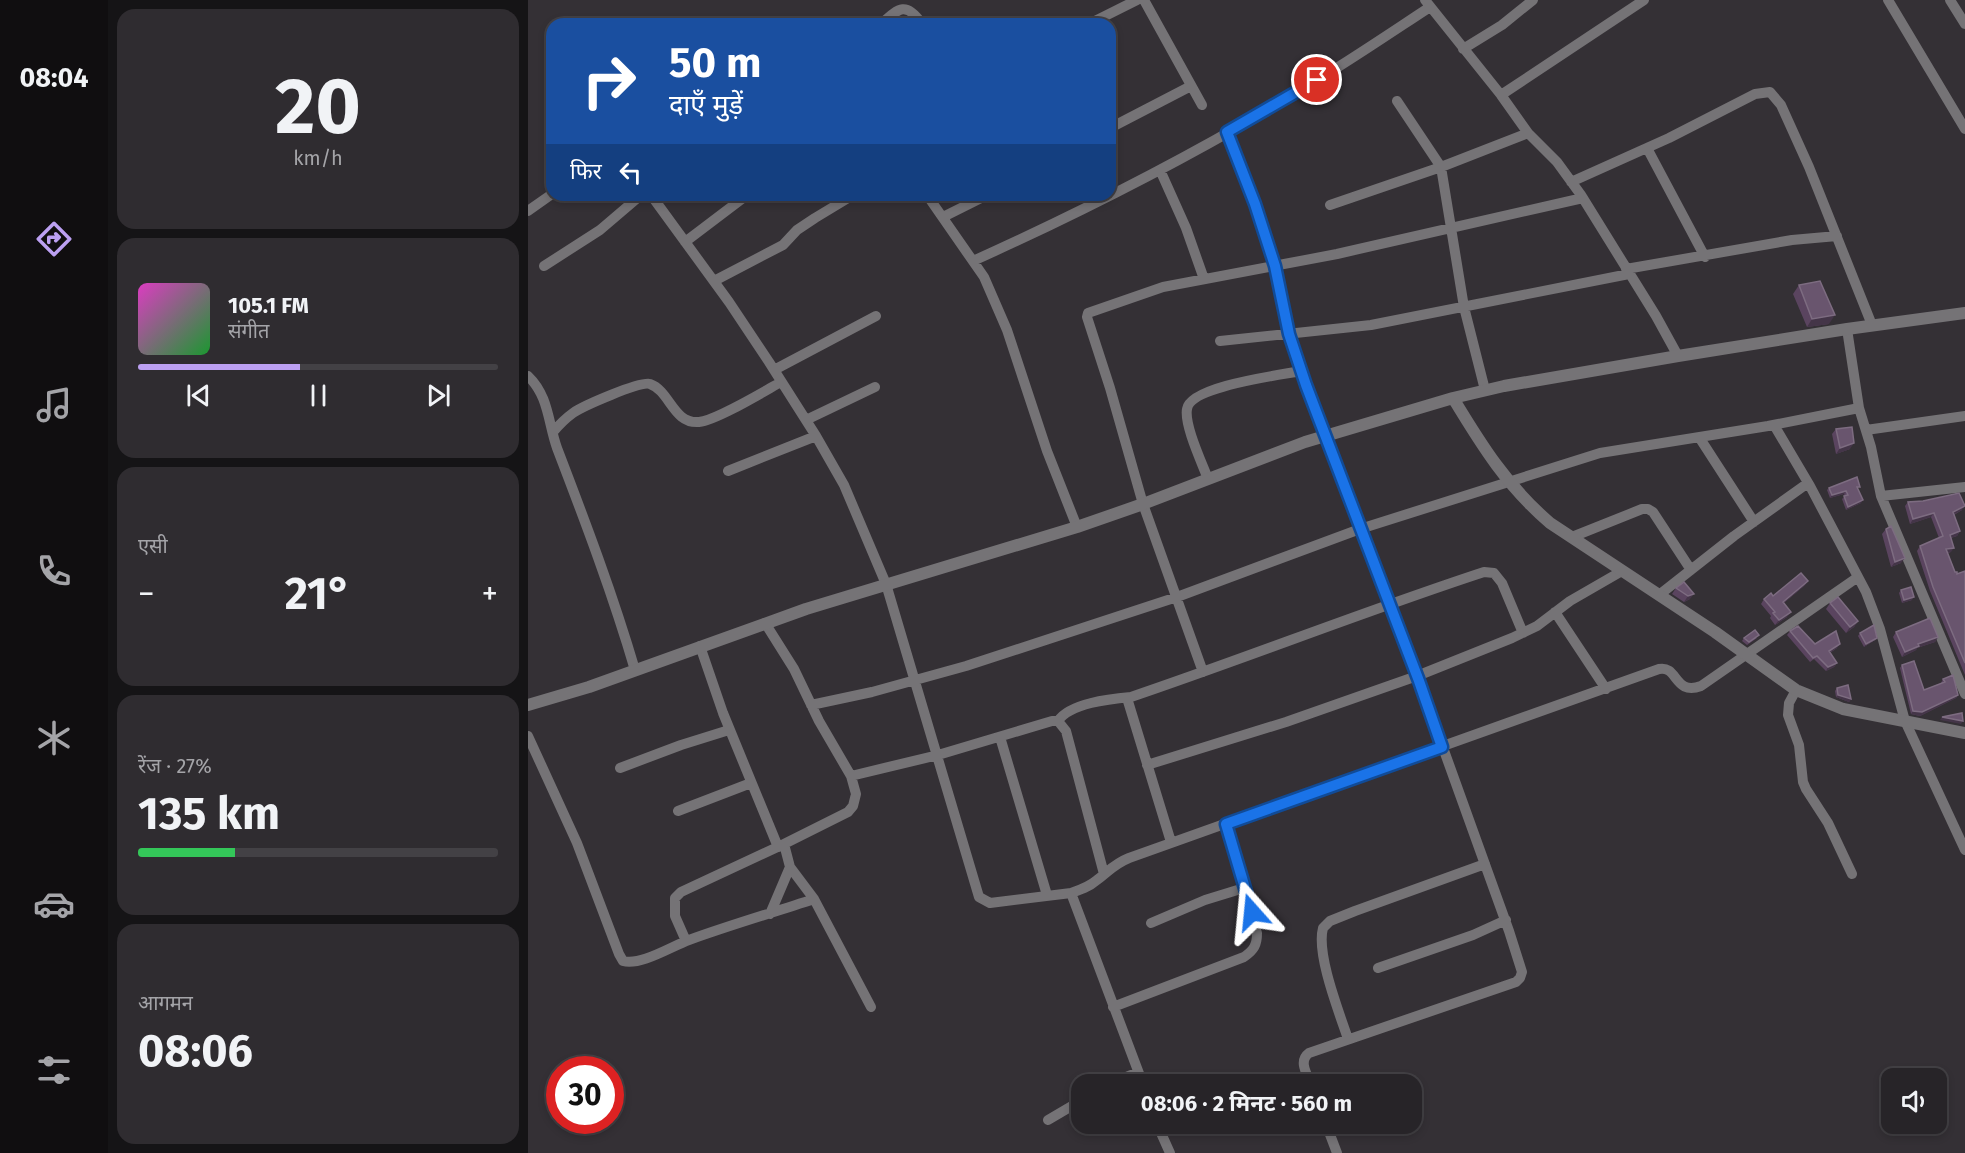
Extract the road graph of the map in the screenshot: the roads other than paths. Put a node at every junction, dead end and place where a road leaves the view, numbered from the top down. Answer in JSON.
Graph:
{"nodes":[{"id":1,"x":1137,"y":0,"type":"edge"},
{"id":2,"x":1144,"y":0,"type":"edge"},
{"id":3,"x":1533,"y":0,"type":"edge"},
{"id":4,"x":1644,"y":0,"type":"edge"},
{"id":5,"x":1888,"y":0,"type":"edge"},
{"id":6,"x":1950,"y":0,"type":"edge"},
{"id":7,"x":1427,"y":3,"type":"edge"},
{"id":8,"x":889,"y":18,"type":"edge"},
{"id":9,"x":918,"y":18,"type":"edge"},
{"id":10,"x":1101,"y":18,"type":"edge"},
{"id":11,"x":1964,"y":20,"type":"edge"},
{"id":12,"x":1463,"y":49,"type":"junction"},
{"id":13,"x":1191,"y":86,"type":"junction"},
{"id":14,"x":1501,"y":95,"type":"junction"},
{"id":15,"x":1397,"y":101,"type":"dead end"},
{"id":16,"x":1202,"y":105,"type":"dead end"},
{"id":17,"x":1116,"y":125,"type":"edge"},
{"id":18,"x":1965,"y":129,"type":"edge"},
{"id":19,"x":1227,"y":132,"type":"junction"},
{"id":20,"x":1528,"y":133,"type":"junction"},
{"id":21,"x":1647,"y":148,"type":"junction"},
{"id":22,"x":1440,"y":167,"type":"junction"},
{"id":23,"x":1160,"y":170,"type":"junction"},
{"id":24,"x":1571,"y":182,"type":"junction"},
{"id":25,"x":1116,"y":193,"type":"edge"},
{"id":26,"x":546,"y":198,"type":"edge"},
{"id":27,"x":1583,"y":198,"type":"junction"},
{"id":28,"x":635,"y":201,"type":"edge"},
{"id":29,"x":655,"y":201,"type":"edge"},
{"id":30,"x":739,"y":201,"type":"edge"},
{"id":31,"x":843,"y":201,"type":"edge"},
{"id":32,"x":931,"y":201,"type":"edge"},
{"id":33,"x":975,"y":201,"type":"edge"},
{"id":34,"x":1100,"y":201,"type":"edge"},
{"id":35,"x":1330,"y":205,"type":"dead end"},
{"id":36,"x":528,"y":211,"type":"edge"},
{"id":37,"x":943,"y":217,"type":"junction"},
{"id":38,"x":1451,"y":227,"type":"junction"},
{"id":39,"x":1837,"y":236,"type":"junction"},
{"id":40,"x":685,"y":242,"type":"junction"},
{"id":41,"x":1705,"y":256,"type":"junction"},
{"id":42,"x":973,"y":261,"type":"junction"},
{"id":43,"x":544,"y":266,"type":"dead end"},
{"id":44,"x":1275,"y":266,"type":"junction"},
{"id":45,"x":1627,"y":272,"type":"junction"},
{"id":46,"x":1204,"y":279,"type":"junction"},
{"id":47,"x":714,"y":282,"type":"junction"},
{"id":48,"x":1464,"y":307,"type":"junction"},
{"id":49,"x":1965,"y":313,"type":"edge"},
{"id":50,"x":876,"y":316,"type":"dead end"},
{"id":51,"x":1872,"y":325,"type":"junction"},
{"id":52,"x":1847,"y":329,"type":"junction"},
{"id":53,"x":1289,"y":334,"type":"junction"},
{"id":54,"x":1220,"y":341,"type":"dead end"},
{"id":55,"x":1678,"y":356,"type":"junction"},
{"id":56,"x":774,"y":370,"type":"junction"},
{"id":57,"x":1301,"y":371,"type":"junction"},
{"id":58,"x":528,"y":376,"type":"edge"},
{"id":59,"x":782,"y":382,"type":"junction"},
{"id":60,"x":875,"y":387,"type":"dead end"},
{"id":61,"x":1485,"y":390,"type":"junction"},
{"id":62,"x":1453,"y":398,"type":"junction"},
{"id":63,"x":1859,"y":408,"type":"junction"},
{"id":64,"x":1965,"y":416,"type":"edge"},
{"id":65,"x":806,"y":420,"type":"junction"},
{"id":66,"x":1774,"y":425,"type":"junction"},
{"id":67,"x":1866,"y":430,"type":"junction"},
{"id":68,"x":553,"y":432,"type":"junction"},
{"id":69,"x":816,"y":436,"type":"junction"},
{"id":70,"x":1324,"y":436,"type":"junction"},
{"id":71,"x":1699,"y":437,"type":"junction"},
{"id":72,"x":728,"y":471,"type":"dead end"},
{"id":73,"x":1208,"y":479,"type":"junction"},
{"id":74,"x":1508,"y":481,"type":"junction"},
{"id":75,"x":1808,"y":483,"type":"junction"},
{"id":76,"x":1964,"y":489,"type":"edge"},
{"id":77,"x":1881,"y":496,"type":"junction"},
{"id":78,"x":1143,"y":504,"type":"junction"},
{"id":79,"x":1754,"y":522,"type":"junction"},
{"id":80,"x":1077,"y":527,"type":"junction"},
{"id":81,"x":1360,"y":528,"type":"junction"},
{"id":82,"x":1572,"y":537,"type":"junction"},
{"id":83,"x":1691,"y":570,"type":"junction"},
{"id":84,"x":1622,"y":571,"type":"junction"},
{"id":85,"x":1858,"y":578,"type":"junction"},
{"id":86,"x":886,"y":584,"type":"junction"},
{"id":87,"x":1659,"y":595,"type":"junction"},
{"id":88,"x":1176,"y":597,"type":"junction"},
{"id":89,"x":1389,"y":603,"type":"junction"},
{"id":90,"x":1555,"y":612,"type":"junction"},
{"id":91,"x":765,"y":623,"type":"junction"},
{"id":92,"x":1523,"y":633,"type":"junction"},
{"id":93,"x":700,"y":646,"type":"junction"},
{"id":94,"x":1746,"y":656,"type":"junction"},
{"id":95,"x":635,"y":670,"type":"junction"},
{"id":96,"x":1203,"y":672,"type":"junction"},
{"id":97,"x":1417,"y":676,"type":"junction"},
{"id":98,"x":915,"y":680,"type":"junction"},
{"id":99,"x":1606,"y":689,"type":"junction"},
{"id":100,"x":1796,"y":690,"type":"junction"},
{"id":101,"x":1965,"y":694,"type":"edge"},
{"id":102,"x":1127,"y":698,"type":"junction"},
{"id":103,"x":528,"y":705,"type":"edge"},
{"id":104,"x":811,"y":705,"type":"junction"},
{"id":105,"x":1905,"y":721,"type":"junction"},
{"id":106,"x":1058,"y":722,"type":"junction"},
{"id":107,"x":729,"y":730,"type":"junction"},
{"id":108,"x":1965,"y":733,"type":"edge"},
{"id":109,"x":528,"y":736,"type":"edge"},
{"id":110,"x":1000,"y":737,"type":"junction"},
{"id":111,"x":1442,"y":747,"type":"junction"},
{"id":112,"x":938,"y":756,"type":"junction"},
{"id":113,"x":1147,"y":765,"type":"junction"},
{"id":114,"x":620,"y":768,"type":"dead end"},
{"id":115,"x":851,"y":776,"type":"junction"},
{"id":116,"x":751,"y":783,"type":"junction"},
{"id":117,"x":678,"y":812,"type":"dead end"},
{"id":118,"x":1226,"y":824,"type":"junction"},
{"id":119,"x":1171,"y":843,"type":"junction"},
{"id":120,"x":781,"y":845,"type":"junction"},
{"id":121,"x":1965,"y":850,"type":"edge"},
{"id":122,"x":1485,"y":864,"type":"junction"},
{"id":123,"x":790,"y":867,"type":"junction"},
{"id":124,"x":1104,"y":874,"type":"junction"},
{"id":125,"x":1852,"y":874,"type":"dead end"},
{"id":126,"x":1244,"y":888,"type":"junction"},
{"id":127,"x":1071,"y":893,"type":"junction"},
{"id":128,"x":1047,"y":895,"type":"junction"},
{"id":129,"x":814,"y":899,"type":"junction"},
{"id":130,"x":770,"y":914,"type":"junction"},
{"id":131,"x":1506,"y":920,"type":"junction"},
{"id":132,"x":1151,"y":923,"type":"dead end"},
{"id":133,"x":686,"y":941,"type":"junction"},
{"id":134,"x":1378,"y":968,"type":"dead end"},
{"id":135,"x":871,"y":1007,"type":"dead end"},
{"id":136,"x":1113,"y":1007,"type":"junction"},
{"id":137,"x":1348,"y":1039,"type":"junction"},
{"id":138,"x":1138,"y":1072,"type":"joint"},
{"id":139,"x":1133,"y":1074,"type":"edge"},
{"id":140,"x":1307,"y":1074,"type":"edge"},
{"id":141,"x":1071,"y":1106,"type":"edge"},
{"id":142,"x":1048,"y":1120,"type":"dead end"},
{"id":143,"x":1161,"y":1134,"type":"edge"},
{"id":144,"x":1330,"y":1134,"type":"edge"},
{"id":145,"x":1170,"y":1153,"type":"edge"},
{"id":146,"x":1337,"y":1153,"type":"edge"}],
"edges":[{"from":1,"to":10,"type":"street"},
{"from":2,"to":13,"type":"street"},
{"from":3,"to":12,"type":"street"},
{"from":4,"to":14,"type":"street"},
{"from":5,"to":18,"type":"street"},
{"from":6,"to":11,"type":"street"},
{"from":7,"to":12,"type":"street"},
{"from":7,"to":19,"type":"street"},
{"from":8,"to":9,"type":"street"},
{"from":12,"to":14,"type":"street"},
{"from":13,"to":16,"type":"street"},
{"from":13,"to":17,"type":"street"},
{"from":14,"to":20,"type":"street"},
{"from":15,"to":22,"type":"street"},
{"from":19,"to":23,"type":"street"},
{"from":19,"to":44,"type":"street"},
{"from":20,"to":22,"type":"street"},
{"from":20,"to":24,"type":"street"},
{"from":21,"to":24,"type":"street"},
{"from":21,"to":39,"type":"street"},
{"from":21,"to":41,"type":"street"},
{"from":22,"to":35,"type":"street"},
{"from":22,"to":38,"type":"street"},
{"from":23,"to":25,"type":"street"},
{"from":23,"to":46,"type":"street"},
{"from":24,"to":27,"type":"street"},
{"from":26,"to":36,"type":"street"},
{"from":27,"to":38,"type":"street"},
{"from":27,"to":45,"type":"street"},
{"from":28,"to":43,"type":"street"},
{"from":29,"to":40,"type":"street"},
{"from":30,"to":40,"type":"street"},
{"from":31,"to":47,"type":"street"},
{"from":32,"to":37,"type":"street"},
{"from":33,"to":37,"type":"street"},
{"from":34,"to":42,"type":"street"},
{"from":37,"to":42,"type":"street"},
{"from":38,"to":44,"type":"street"},
{"from":38,"to":48,"type":"street"},
{"from":39,"to":41,"type":"street"},
{"from":39,"to":51,"type":"street"},
{"from":40,"to":47,"type":"street"},
{"from":41,"to":45,"type":"street"},
{"from":42,"to":80,"type":"street"},
{"from":44,"to":46,"type":"street"},
{"from":44,"to":53,"type":"street"},
{"from":45,"to":48,"type":"street"},
{"from":45,"to":55,"type":"street"},
{"from":46,"to":78,"type":"street"},
{"from":47,"to":56,"type":"street"},
{"from":48,"to":53,"type":"street"},
{"from":48,"to":61,"type":"street"},
{"from":49,"to":51,"type":"street"},
{"from":50,"to":56,"type":"street"},
{"from":51,"to":52,"type":"street"},
{"from":52,"to":55,"type":"street"},
{"from":52,"to":63,"type":"street"},
{"from":53,"to":54,"type":"street"},
{"from":53,"to":57,"type":"street"},
{"from":55,"to":61,"type":"street"},
{"from":56,"to":59,"type":"street"},
{"from":57,"to":70,"type":"street"},
{"from":57,"to":73,"type":"street"},
{"from":58,"to":68,"type":"street"},
{"from":59,"to":65,"type":"street"},
{"from":59,"to":68,"type":"street"},
{"from":60,"to":65,"type":"street"},
{"from":61,"to":62,"type":"street"},
{"from":62,"to":70,"type":"street"},
{"from":62,"to":74,"type":"street"},
{"from":63,"to":66,"type":"street"},
{"from":63,"to":67,"type":"street"},
{"from":64,"to":67,"type":"street"},
{"from":65,"to":69,"type":"street"},
{"from":66,"to":71,"type":"street"},
{"from":66,"to":75,"type":"street"},
{"from":67,"to":77,"type":"street"},
{"from":68,"to":95,"type":"street"},
{"from":69,"to":72,"type":"street"},
{"from":69,"to":86,"type":"street"},
{"from":70,"to":73,"type":"street"},
{"from":70,"to":81,"type":"street"},
{"from":71,"to":74,"type":"street"},
{"from":71,"to":79,"type":"street"},
{"from":73,"to":78,"type":"street"},
{"from":74,"to":81,"type":"street"},
{"from":74,"to":82,"type":"street"},
{"from":75,"to":79,"type":"street"},
{"from":75,"to":85,"type":"street"},
{"from":76,"to":77,"type":"street"},
{"from":77,"to":101,"type":"street"},
{"from":78,"to":80,"type":"street"},
{"from":78,"to":88,"type":"street"},
{"from":79,"to":83,"type":"street"},
{"from":80,"to":86,"type":"street"},
{"from":81,"to":88,"type":"street"},
{"from":81,"to":89,"type":"street"},
{"from":82,"to":83,"type":"street"},
{"from":82,"to":84,"type":"street"},
{"from":83,"to":87,"type":"street"},
{"from":84,"to":87,"type":"street"},
{"from":84,"to":90,"type":"street"},
{"from":85,"to":94,"type":"street"},
{"from":85,"to":105,"type":"street"},
{"from":86,"to":91,"type":"street"},
{"from":86,"to":98,"type":"street"},
{"from":87,"to":94,"type":"street"},
{"from":88,"to":96,"type":"street"},
{"from":88,"to":98,"type":"street"},
{"from":89,"to":92,"type":"street"},
{"from":89,"to":96,"type":"street"},
{"from":89,"to":97,"type":"street"},
{"from":90,"to":92,"type":"street"},
{"from":90,"to":99,"type":"street"},
{"from":91,"to":93,"type":"street"},
{"from":91,"to":104,"type":"street"},
{"from":92,"to":97,"type":"street"},
{"from":93,"to":95,"type":"street"},
{"from":93,"to":107,"type":"street"},
{"from":94,"to":99,"type":"street"},
{"from":94,"to":100,"type":"street"},
{"from":95,"to":103,"type":"street"},
{"from":96,"to":102,"type":"street"},
{"from":97,"to":111,"type":"street"},
{"from":97,"to":113,"type":"street"},
{"from":98,"to":104,"type":"street"},
{"from":98,"to":112,"type":"street"},
{"from":99,"to":111,"type":"street"},
{"from":100,"to":105,"type":"street"},
{"from":100,"to":125,"type":"street"},
{"from":102,"to":106,"type":"street"},
{"from":102,"to":113,"type":"street"},
{"from":104,"to":115,"type":"street"},
{"from":105,"to":108,"type":"street"},
{"from":105,"to":121,"type":"street"},
{"from":106,"to":110,"type":"street"},
{"from":106,"to":124,"type":"street"},
{"from":107,"to":114,"type":"street"},
{"from":107,"to":116,"type":"street"},
{"from":109,"to":133,"type":"street"},
{"from":110,"to":112,"type":"street"},
{"from":110,"to":128,"type":"street"},
{"from":111,"to":118,"type":"street"},
{"from":111,"to":122,"type":"street"},
{"from":112,"to":115,"type":"street"},
{"from":112,"to":128,"type":"street"},
{"from":113,"to":119,"type":"street"},
{"from":115,"to":120,"type":"street"},
{"from":116,"to":117,"type":"street"},
{"from":116,"to":120,"type":"street"},
{"from":118,"to":119,"type":"street"},
{"from":118,"to":126,"type":"street"},
{"from":119,"to":124,"type":"street"},
{"from":120,"to":123,"type":"street"},
{"from":120,"to":133,"type":"street"},
{"from":122,"to":131,"type":"street"},
{"from":122,"to":137,"type":"street"},
{"from":123,"to":129,"type":"street"},
{"from":123,"to":130,"type":"street"},
{"from":124,"to":127,"type":"street"},
{"from":126,"to":132,"type":"street"},
{"from":126,"to":136,"type":"street"},
{"from":127,"to":128,"type":"street"},
{"from":127,"to":136,"type":"street"},
{"from":129,"to":130,"type":"street"},
{"from":129,"to":135,"type":"street"},
{"from":130,"to":133,"type":"street"},
{"from":131,"to":134,"type":"street"},
{"from":131,"to":137,"type":"street"},
{"from":136,"to":138,"type":"street"},
{"from":137,"to":140,"type":"street"},
{"from":138,"to":139,"type":"street"},
{"from":141,"to":142,"type":"street"},
{"from":143,"to":145,"type":"street"},
{"from":144,"to":146,"type":"street"}]}
